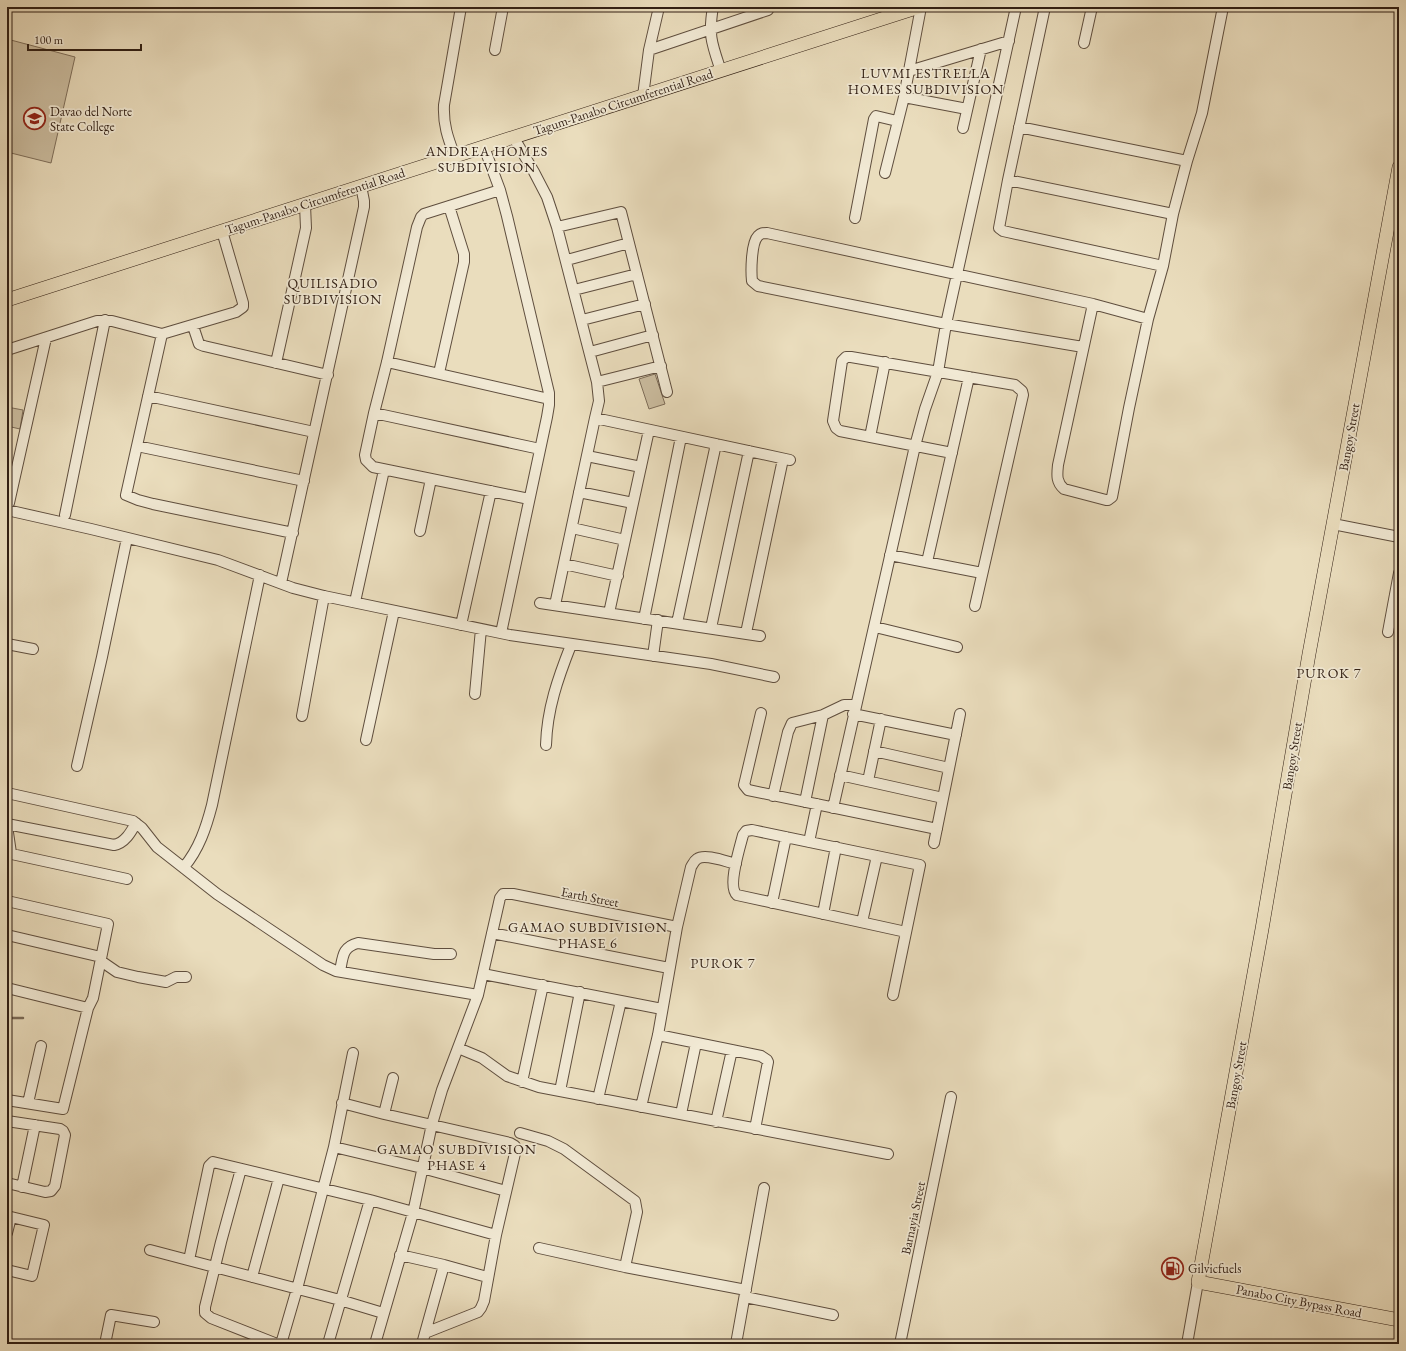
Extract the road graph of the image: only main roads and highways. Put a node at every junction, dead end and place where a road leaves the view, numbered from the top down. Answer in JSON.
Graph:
{"nodes":[{"id":1,"x":920,"y":7,"type":"edge"},
{"id":2,"x":1399,"y":167,"type":"edge"},
{"id":3,"x":7,"y":300,"type":"edge"},
{"id":4,"x":1198,"y":1282,"type":"joint"},
{"id":5,"x":1399,"y":1320,"type":"edge"}],
"edges":[{"from":1,"to":3,"type":"main road","name":"Tagum-Panabo Circumferential Road"},
{"from":2,"to":4,"type":"main road","name":"Bangoy Street"},
{"from":4,"to":5,"type":"main road","name":"Panabo City Bypass Road"}]}
